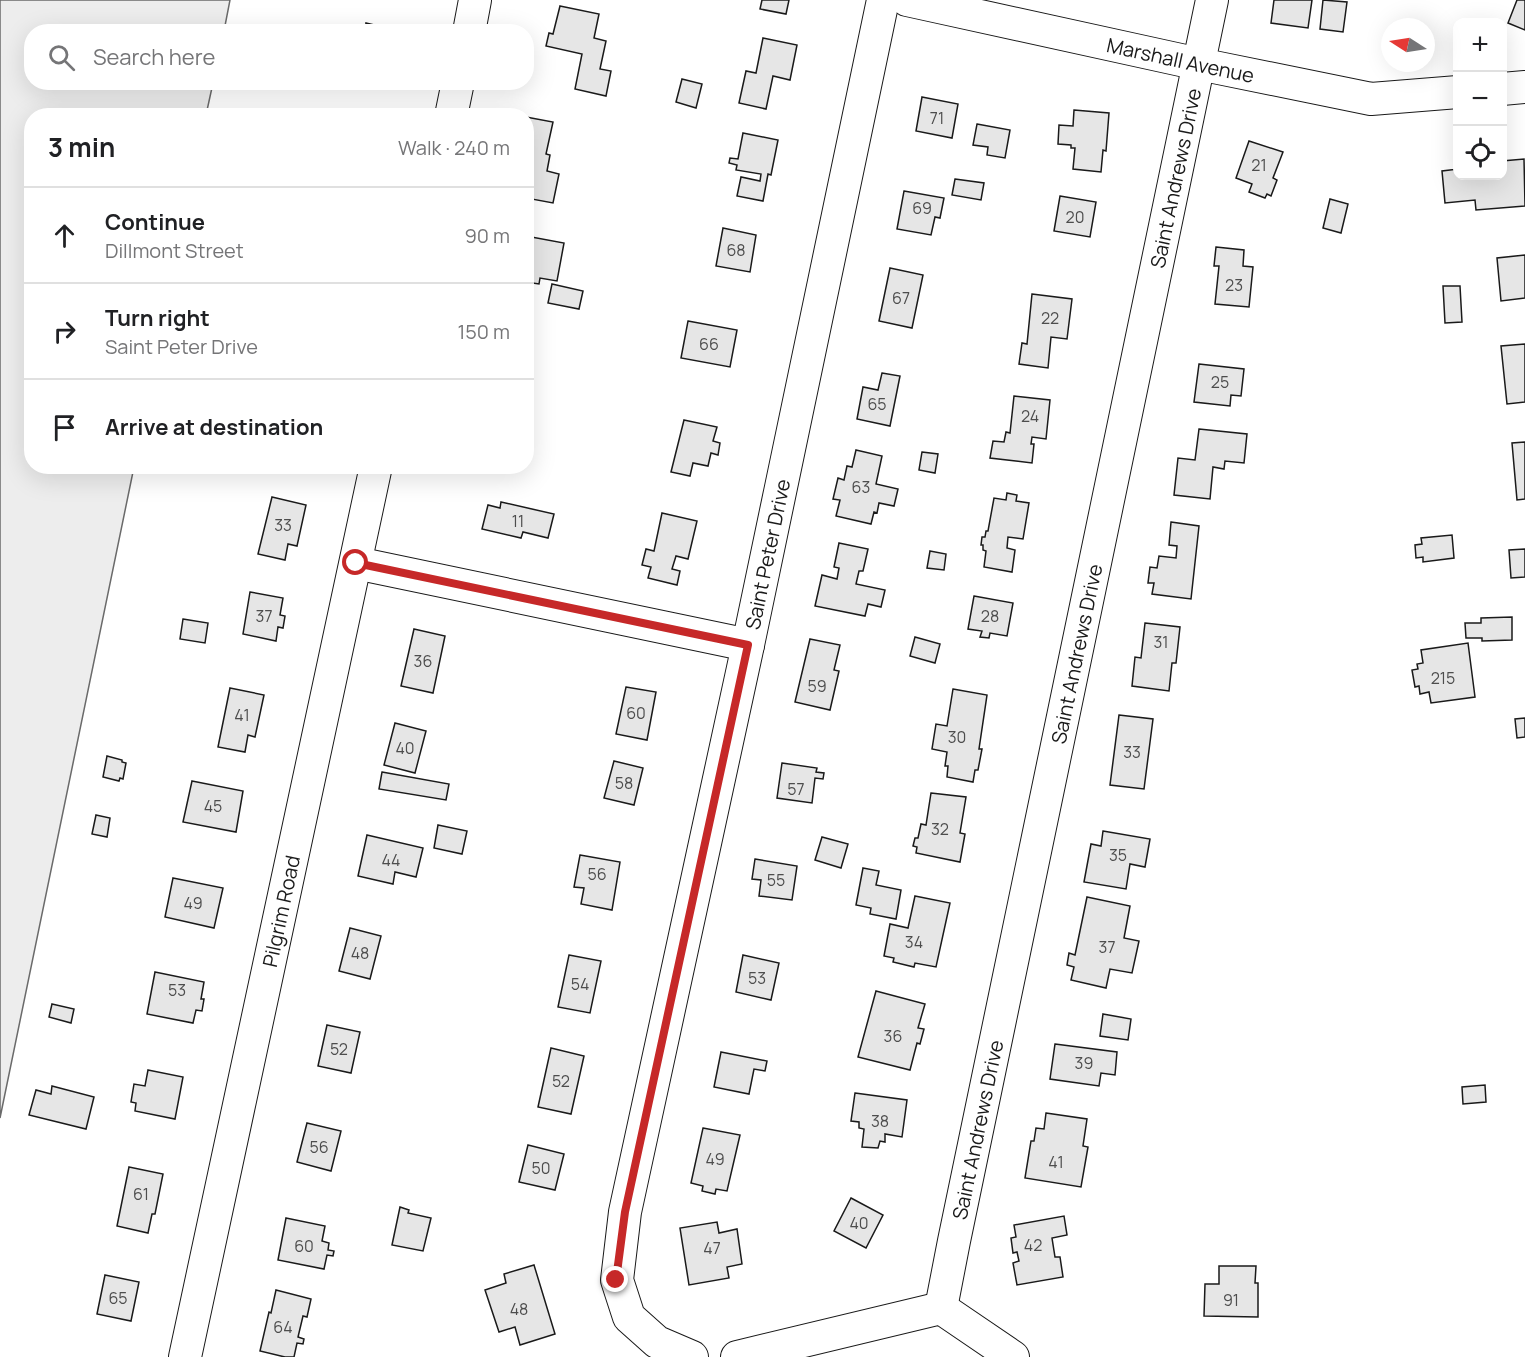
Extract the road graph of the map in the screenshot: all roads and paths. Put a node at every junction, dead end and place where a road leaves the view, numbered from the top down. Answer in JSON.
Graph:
{"nodes":[{"id":1,"x":475,"y":0,"type":"edge"},
{"id":2,"x":883,"y":0,"type":"edge"},
{"id":3,"x":907,"y":0,"type":"edge"},
{"id":4,"x":1212,"y":0,"type":"edge"},
{"id":5,"x":470,"y":24,"type":"edge"},
{"id":6,"x":1199,"y":64,"type":"junction"},
{"id":7,"x":1525,"y":87,"type":"edge"},
{"id":8,"x":1507,"y":89,"type":"edge"},
{"id":9,"x":456,"y":90,"type":"edge"},
{"id":10,"x":1453,"y":92,"type":"edge"},
{"id":11,"x":453,"y":108,"type":"edge"},
{"id":12,"x":374,"y":474,"type":"edge"},
{"id":13,"x":356,"y":563,"type":"junction"},
{"id":14,"x":748,"y":645,"type":"junction"},
{"id":15,"x":941,"y":1308,"type":"junction"},
{"id":16,"x":185,"y":1357,"type":"edge"},
{"id":17,"x":693,"y":1357,"type":"edge"},
{"id":18,"x":737,"y":1357,"type":"edge"},
{"id":19,"x":1013,"y":1357,"type":"edge"}],
"edges":[{"from":1,"to":5,"type":"street"},
{"from":2,"to":14,"type":"street","name":"Saint Peter Drive"},
{"from":3,"to":6,"type":"street","name":"Marshall Avenue"},
{"from":4,"to":6,"type":"street","name":"Saint Andrews Drive"},
{"from":6,"to":10,"type":"street","name":"Marshall Avenue"},
{"from":6,"to":15,"type":"street","name":"Saint Andrews Drive"},
{"from":7,"to":8,"type":"street"},
{"from":9,"to":11,"type":"street"},
{"from":12,"to":13,"type":"street","name":"Pilgrim Road"},
{"from":13,"to":14,"type":"street"},
{"from":13,"to":16,"type":"street","name":"Pilgrim Road"},
{"from":14,"to":17,"type":"street","name":"Saint Peter Drive"},
{"from":15,"to":18,"type":"street"},
{"from":15,"to":19,"type":"street"}]}
